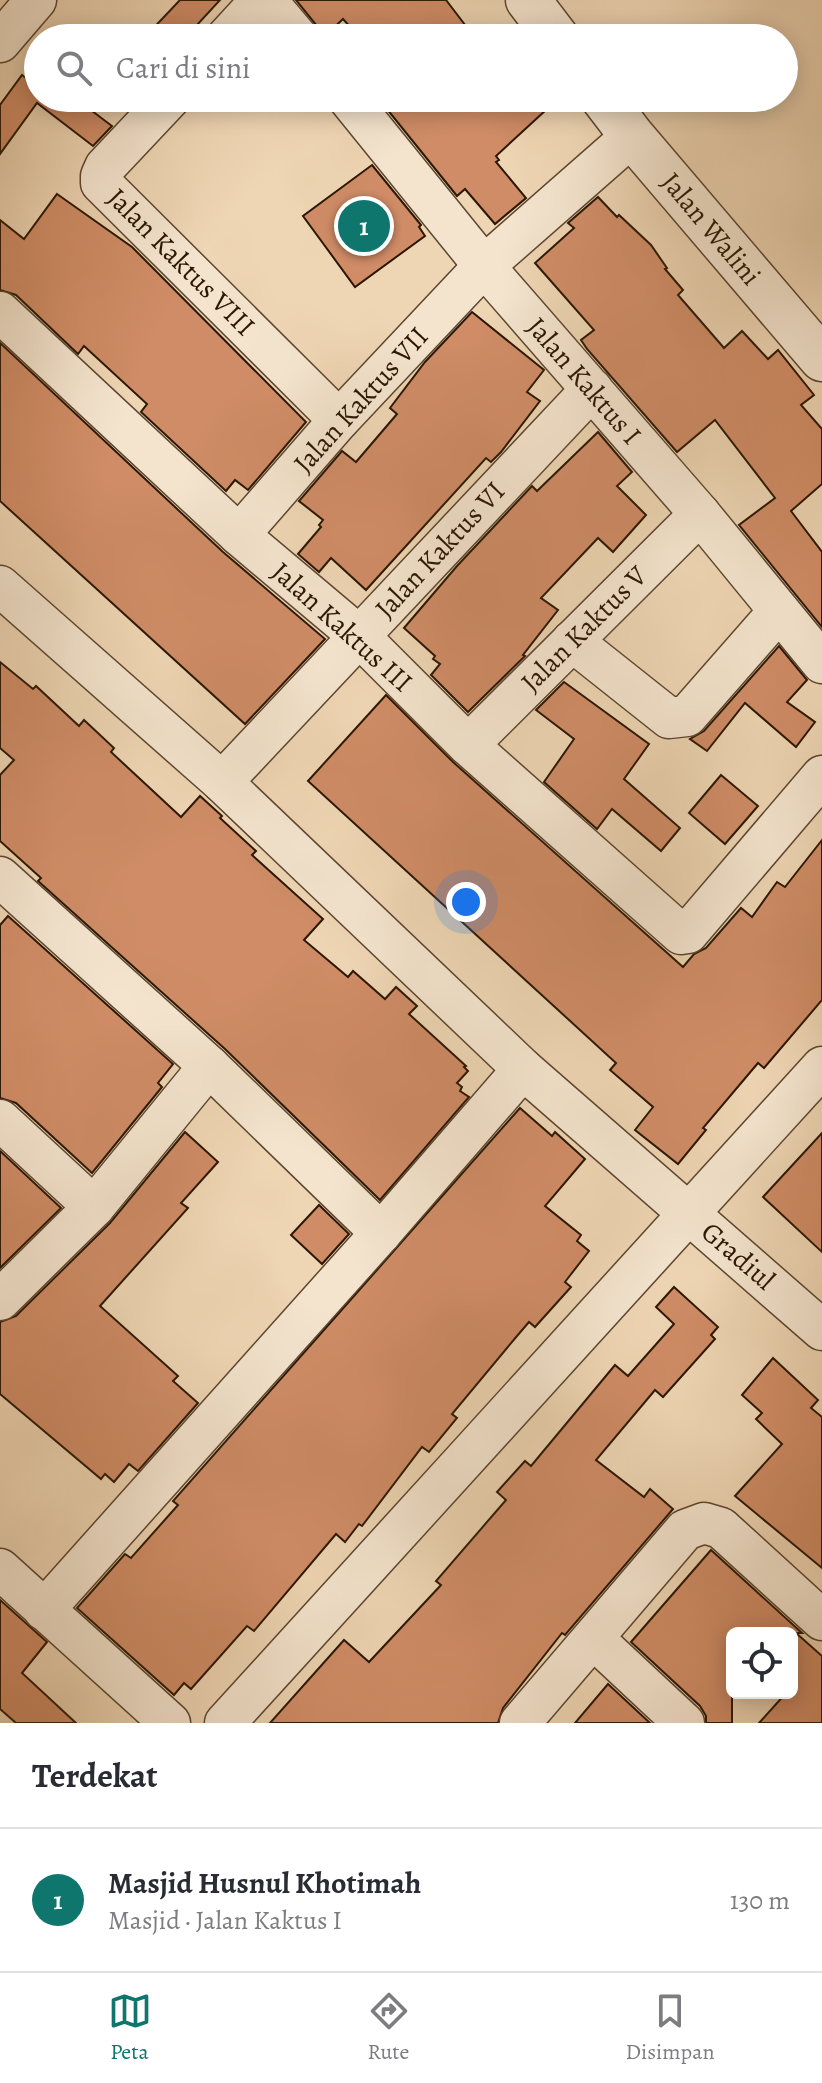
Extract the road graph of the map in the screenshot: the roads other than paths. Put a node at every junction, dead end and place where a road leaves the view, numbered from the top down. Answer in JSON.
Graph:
{"nodes":[{"id":1,"x":36,"y":0,"type":"edge"},
{"id":2,"x":264,"y":0,"type":"edge"},
{"id":3,"x":528,"y":0,"type":"edge"},
{"id":4,"x":240,"y":24,"type":"edge"},
{"id":5,"x":285,"y":24,"type":"edge"},
{"id":6,"x":546,"y":24,"type":"edge"},
{"id":7,"x":0,"y":42,"type":"edge"},
{"id":8,"x":157,"y":112,"type":"edge"},
{"id":9,"x":359,"y":112,"type":"edge"},
{"id":10,"x":614,"y":112,"type":"edge"},
{"id":11,"x":632,"y":136,"type":"junction"},
{"id":12,"x":484,"y":266,"type":"junction"},
{"id":13,"x":0,"y":312,"type":"edge"},
{"id":14,"x":822,"y":359,"type":"edge"},
{"id":15,"x":592,"y":389,"type":"junction"},
{"id":16,"x":339,"y":420,"type":"junction"},
{"id":17,"x":700,"y":514,"type":"junction"},
{"id":18,"x":239,"y":535,"type":"junction"},
{"id":19,"x":0,"y":586,"type":"edge"},
{"id":20,"x":779,"y":611,"type":"junction"},
{"id":21,"x":359,"y":636,"type":"junction"},
{"id":22,"x":572,"y":641,"type":"junction"},
{"id":23,"x":822,"y":663,"type":"edge"},
{"id":24,"x":468,"y":745,"type":"junction"},
{"id":25,"x":822,"y":776,"type":"edge"},
{"id":26,"x":222,"y":782,"type":"junction"},
{"id":27,"x":0,"y":877,"type":"edge"},
{"id":28,"x":209,"y":1066,"type":"junction"},
{"id":29,"x":822,"y":1067,"type":"edge"},
{"id":30,"x":523,"y":1069,"type":"junction"},
{"id":31,"x":0,"y":1120,"type":"edge"},
{"id":32,"x":94,"y":1207,"type":"junction"},
{"id":33,"x":690,"y":1213,"type":"junction"},
{"id":34,"x":381,"y":1233,"type":"junction"},
{"id":35,"x":0,"y":1300,"type":"edge"},
{"id":36,"x":822,"y":1330,"type":"edge"},
{"id":37,"x":0,"y":1569,"type":"edge"},
{"id":38,"x":44,"y":1610,"type":"junction"},
{"id":39,"x":822,"y":1620,"type":"edge"},
{"id":40,"x":594,"y":1639,"type":"junction"},
{"id":41,"x":170,"y":1723,"type":"edge"},
{"id":42,"x":225,"y":1723,"type":"edge"},
{"id":43,"x":520,"y":1723,"type":"edge"},
{"id":44,"x":684,"y":1723,"type":"edge"}],
"edges":[{"from":1,"to":7,"type":"street"},
{"from":2,"to":4,"type":"street"},
{"from":2,"to":5,"type":"street"},
{"from":3,"to":6,"type":"street"},
{"from":8,"to":16,"type":"street","name":"Jalan Kaktus VIII"},
{"from":9,"to":12,"type":"street","name":"Jalan Kaktus I"},
{"from":10,"to":11,"type":"street","name":"Jalan Walini"},
{"from":11,"to":12,"type":"street","name":"Jalan Kaktus VII"},
{"from":11,"to":14,"type":"street","name":"Jalan Walini"},
{"from":12,"to":15,"type":"street","name":"Jalan Kaktus I"},
{"from":12,"to":16,"type":"street","name":"Jalan Kaktus VII"},
{"from":13,"to":18,"type":"street","name":"Jalan Kaktus III"},
{"from":15,"to":17,"type":"street","name":"Jalan Kaktus I"},
{"from":15,"to":21,"type":"street","name":"Jalan Kaktus VI"},
{"from":16,"to":18,"type":"street","name":"Jalan Kaktus VII"},
{"from":17,"to":20,"type":"street","name":"Jalan Kaktus I"},
{"from":17,"to":22,"type":"street","name":"Jalan Kaktus V"},
{"from":18,"to":21,"type":"street","name":"Jalan Kaktus III"},
{"from":19,"to":26,"type":"street","name":"Gradiul"},
{"from":20,"to":22,"type":"street"},
{"from":20,"to":23,"type":"street","name":"Jalan Kaktus I"},
{"from":21,"to":24,"type":"street","name":"Jalan Kaktus III"},
{"from":21,"to":26,"type":"street","name":"Jalan Kaktus VI"},
{"from":22,"to":24,"type":"street","name":"Jalan Kaktus V"},
{"from":24,"to":25,"type":"street","name":"Jalan Kaktus III"},
{"from":26,"to":30,"type":"street","name":"Gradiul"},
{"from":27,"to":28,"type":"street"},
{"from":28,"to":32,"type":"street"},
{"from":28,"to":34,"type":"street"},
{"from":29,"to":33,"type":"street"},
{"from":30,"to":33,"type":"street","name":"Gradiul"},
{"from":30,"to":34,"type":"street"},
{"from":31,"to":32,"type":"street"},
{"from":32,"to":35,"type":"street"},
{"from":33,"to":36,"type":"street","name":"Gradiul"},
{"from":33,"to":42,"type":"street"},
{"from":34,"to":38,"type":"street"},
{"from":37,"to":38,"type":"street"},
{"from":38,"to":41,"type":"street"},
{"from":39,"to":40,"type":"street"},
{"from":40,"to":43,"type":"street"},
{"from":40,"to":44,"type":"street"}]}
